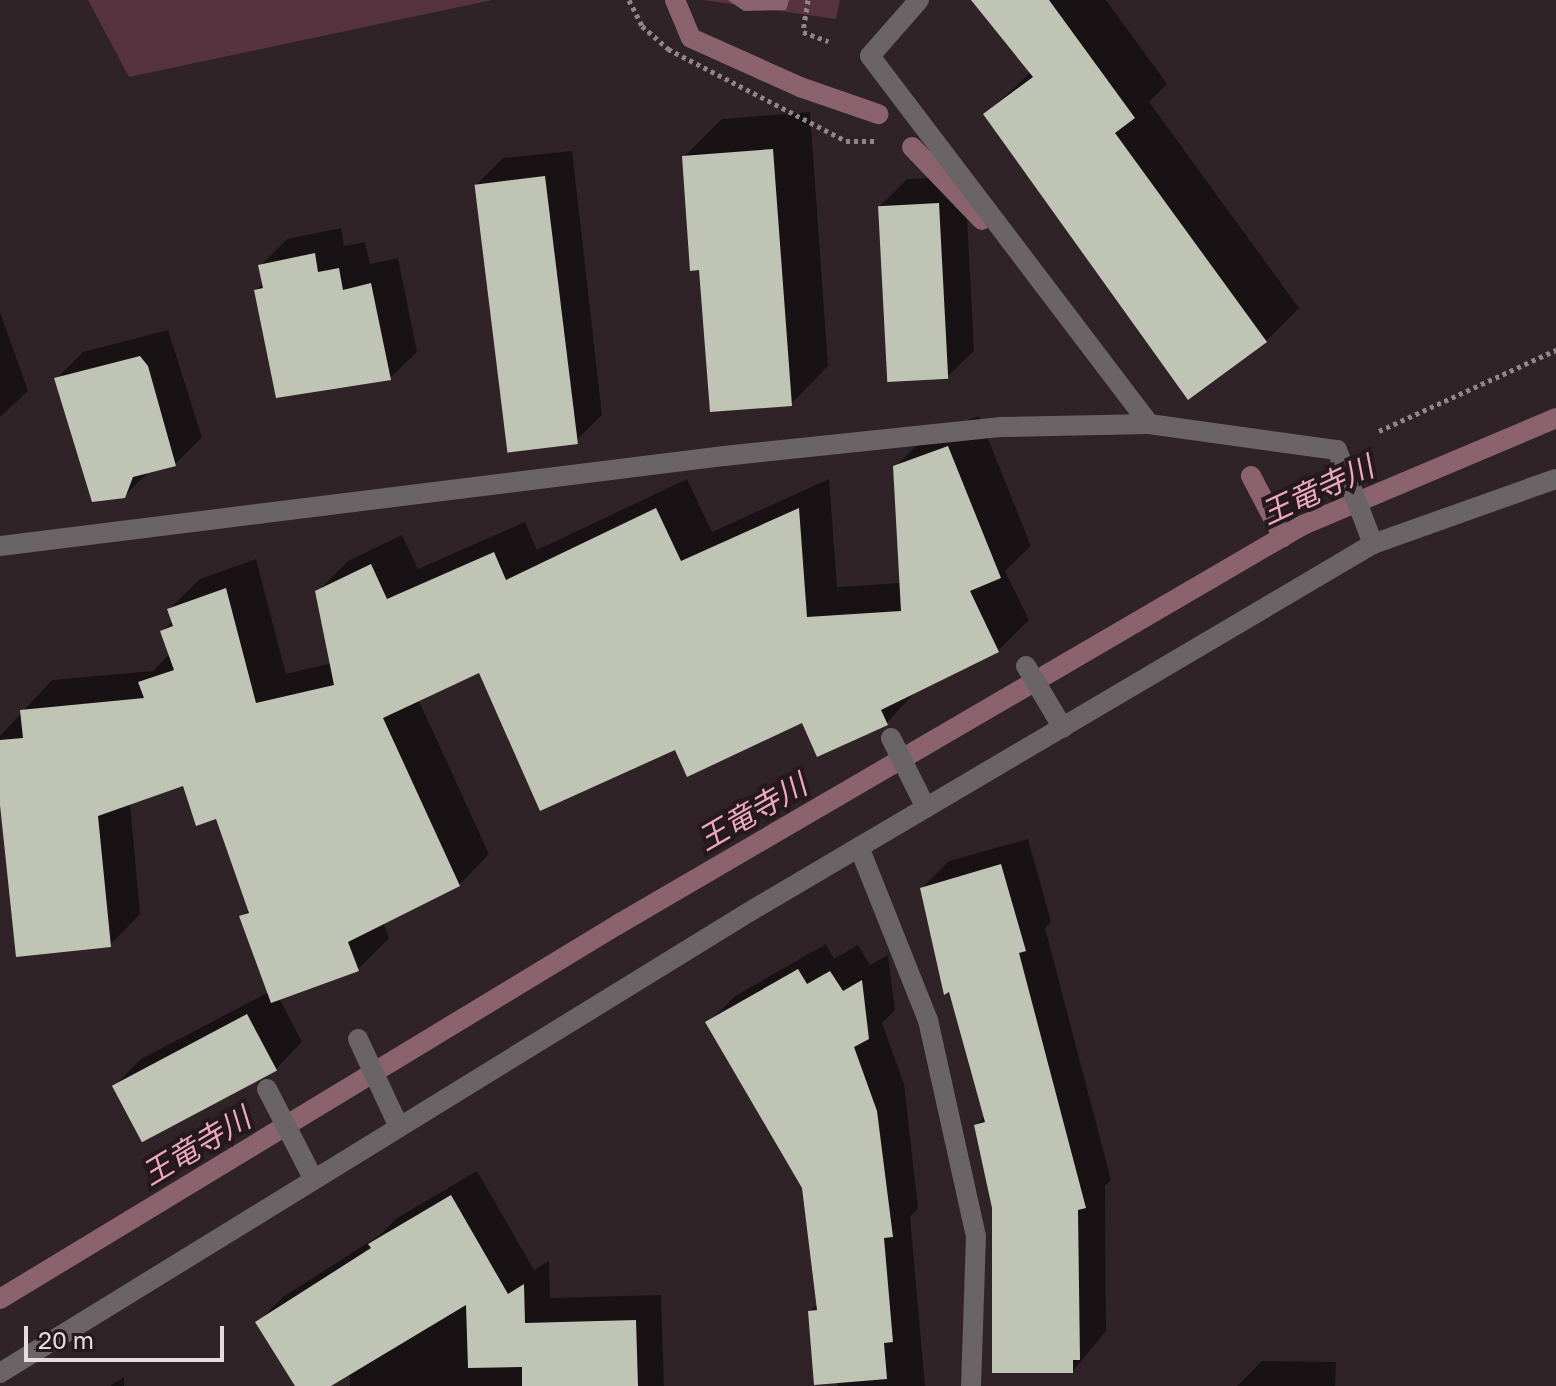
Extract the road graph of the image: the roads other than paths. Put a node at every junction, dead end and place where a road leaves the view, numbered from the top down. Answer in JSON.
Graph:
{"nodes":[{"id":1,"x":919,"y":0,"type":"edge"},
{"id":2,"x":1149,"y":424,"type":"junction"},
{"id":3,"x":1556,"y":479,"type":"edge"},
{"id":4,"x":1373,"y":544,"type":"junction"},
{"id":5,"x":0,"y":546,"type":"edge"},
{"id":6,"x":1026,"y":666,"type":"dead end"},
{"id":7,"x":1063,"y":728,"type":"junction"},
{"id":8,"x":891,"y":738,"type":"dead end"},
{"id":9,"x":926,"y":808,"type":"junction"},
{"id":10,"x":859,"y":847,"type":"junction"},
{"id":11,"x":358,"y":1039,"type":"dead end"},
{"id":12,"x":267,"y":1089,"type":"dead end"},
{"id":13,"x":399,"y":1127,"type":"junction"},
{"id":14,"x":314,"y":1180,"type":"junction"},
{"id":15,"x":0,"y":1373,"type":"edge"},
{"id":16,"x":971,"y":1386,"type":"edge"}],
"edges":[{"from":1,"to":2,"type":"street"},
{"from":2,"to":4,"type":"street"},
{"from":2,"to":5,"type":"street"},
{"from":3,"to":4,"type":"street"},
{"from":4,"to":7,"type":"street"},
{"from":6,"to":7,"type":"street"},
{"from":7,"to":9,"type":"street"},
{"from":8,"to":9,"type":"street"},
{"from":9,"to":10,"type":"street"},
{"from":10,"to":13,"type":"street"},
{"from":10,"to":16,"type":"street"},
{"from":11,"to":13,"type":"street"},
{"from":12,"to":14,"type":"street"},
{"from":13,"to":14,"type":"street"},
{"from":14,"to":15,"type":"street"}]}
